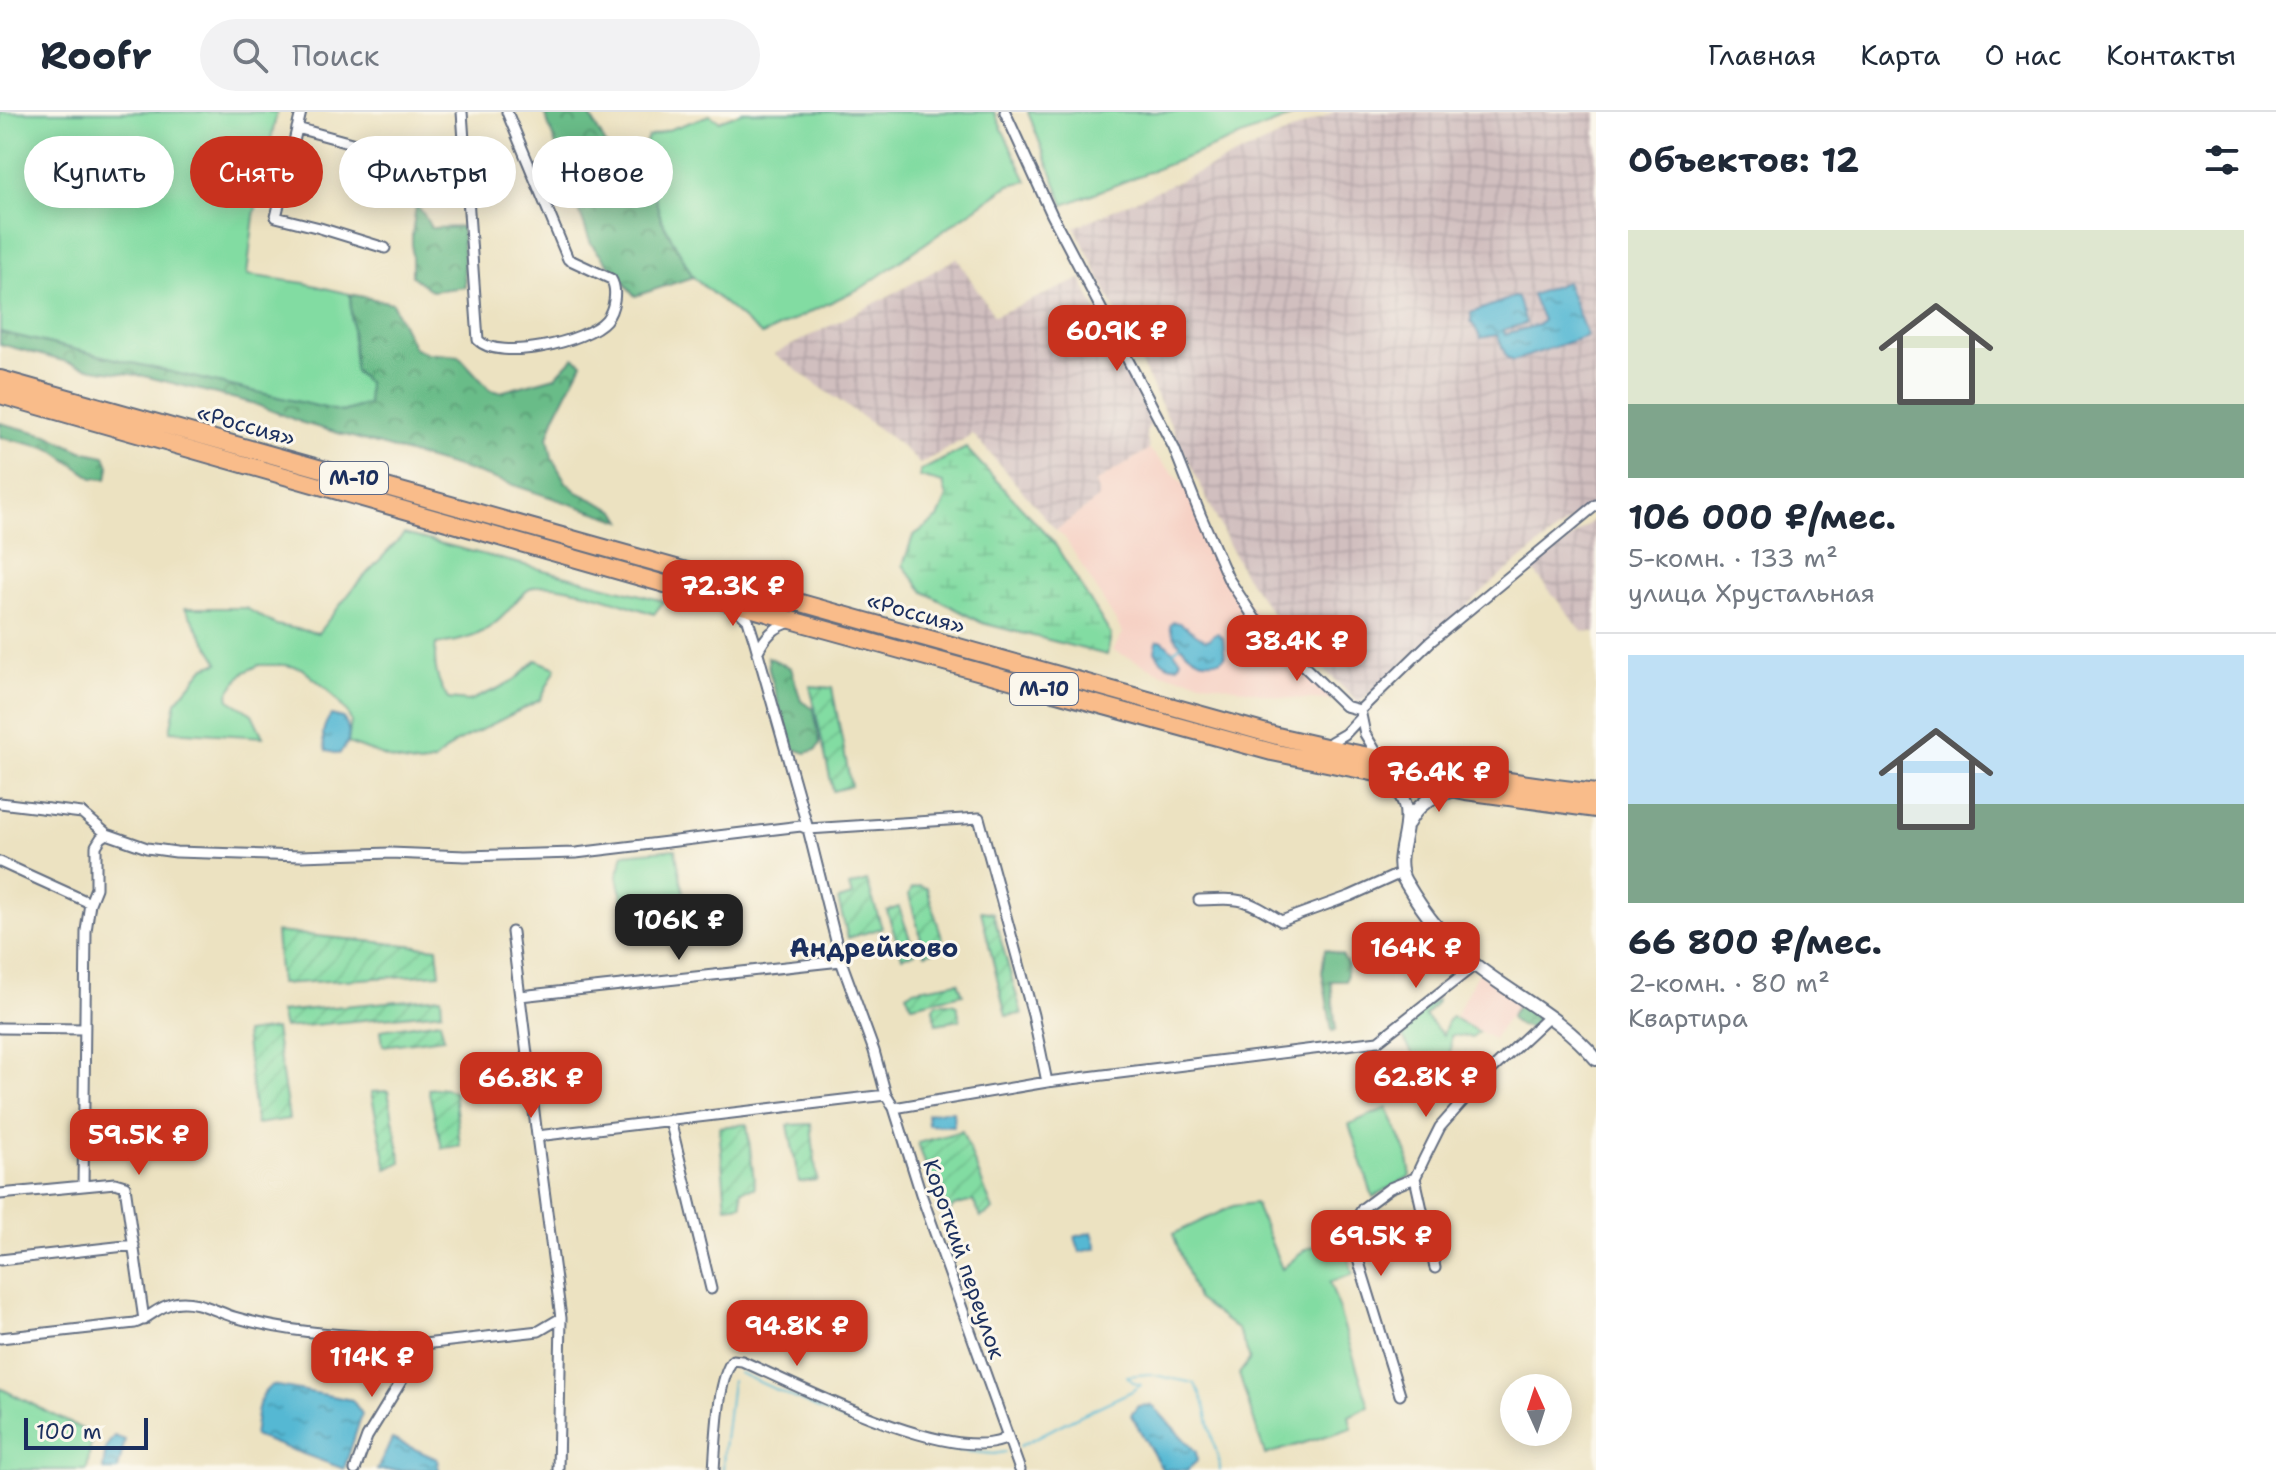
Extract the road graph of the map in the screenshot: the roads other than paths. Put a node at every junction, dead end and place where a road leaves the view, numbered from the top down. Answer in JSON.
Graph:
{"nodes":[{"id":1,"x":301,"y":112,"type":"edge"},
{"id":2,"x":462,"y":112,"type":"edge"},
{"id":3,"x":507,"y":112,"type":"edge"},
{"id":4,"x":1005,"y":112,"type":"edge"},
{"id":5,"x":297,"y":128,"type":"junction"},
{"id":6,"x":339,"y":140,"type":"edge"},
{"id":7,"x":385,"y":248,"type":"dead end"},
{"id":8,"x":0,"y":379,"type":"edge"},
{"id":9,"x":0,"y":395,"type":"edge"},
{"id":10,"x":1596,"y":505,"type":"edge"},
{"id":11,"x":720,"y":598,"type":"junction"},
{"id":12,"x":802,"y":623,"type":"junction"},
{"id":13,"x":757,"y":653,"type":"junction"},
{"id":14,"x":1360,"y":714,"type":"junction"},
{"id":15,"x":1245,"y":728,"type":"junction"},
{"id":16,"x":1331,"y":742,"type":"junction"},
{"id":17,"x":1376,"y":752,"type":"junction"},
{"id":18,"x":1370,"y":772,"type":"junction"},
{"id":19,"x":1596,"y":787,"type":"edge"},
{"id":20,"x":1466,"y":791,"type":"junction"},
{"id":21,"x":1596,"y":793,"type":"edge"},
{"id":22,"x":0,"y":803,"type":"edge"},
{"id":23,"x":1596,"y":809,"type":"edge"},
{"id":24,"x":1407,"y":826,"type":"junction"},
{"id":25,"x":808,"y":829,"type":"junction"},
{"id":26,"x":107,"y":834,"type":"junction"},
{"id":27,"x":0,"y":862,"type":"edge"},
{"id":28,"x":1401,"y":873,"type":"junction"},
{"id":29,"x":1199,"y":900,"type":"dead end"},
{"id":30,"x":90,"y":903,"type":"junction"},
{"id":31,"x":512,"y":932,"type":"dead end"},
{"id":32,"x":841,"y":961,"type":"junction"},
{"id":33,"x":1475,"y":965,"type":"junction"},
{"id":34,"x":520,"y":996,"type":"junction"},
{"id":35,"x":1549,"y":1016,"type":"junction"},
{"id":36,"x":0,"y":1028,"type":"edge"},
{"id":37,"x":84,"y":1029,"type":"junction"},
{"id":38,"x":1596,"y":1059,"type":"edge"},
{"id":39,"x":1047,"y":1082,"type":"junction"},
{"id":40,"x":886,"y":1095,"type":"junction"},
{"id":41,"x":894,"y":1108,"type":"junction"},
{"id":42,"x":670,"y":1120,"type":"junction"},
{"id":43,"x":537,"y":1136,"type":"junction"},
{"id":44,"x":1415,"y":1178,"type":"junction"},
{"id":45,"x":83,"y":1186,"type":"junction"},
{"id":46,"x":0,"y":1194,"type":"edge"},
{"id":47,"x":134,"y":1245,"type":"junction"},
{"id":48,"x":0,"y":1260,"type":"edge"},
{"id":49,"x":1435,"y":1268,"type":"dead end"},
{"id":50,"x":711,"y":1289,"type":"dead end"},
{"id":51,"x":561,"y":1318,"type":"junction"},
{"id":52,"x":144,"y":1320,"type":"junction"},
{"id":53,"x":0,"y":1338,"type":"edge"},
{"id":54,"x":424,"y":1344,"type":"junction"},
{"id":55,"x":1400,"y":1395,"type":"dead end"},
{"id":56,"x":1006,"y":1435,"type":"junction"},
{"id":57,"x":355,"y":1470,"type":"edge"},
{"id":58,"x":558,"y":1470,"type":"edge"},
{"id":59,"x":714,"y":1470,"type":"edge"},
{"id":60,"x":1020,"y":1470,"type":"edge"}],
"edges":[{"from":1,"to":5,"type":"street"},
{"from":2,"to":3,"type":"street"},
{"from":4,"to":14,"type":"street"},
{"from":5,"to":6,"type":"street"},
{"from":5,"to":7,"type":"street"},
{"from":8,"to":15,"type":"highway","name":"«Россия»","number":"М-10"},
{"from":9,"to":11,"type":"highway","name":"«Россия»","number":"М-10"},
{"from":10,"to":14,"type":"street"},
{"from":11,"to":12,"type":"highway","name":"«Россия»","number":"М-10"},
{"from":11,"to":13,"type":"street","name":"Короткий переулок"},
{"from":12,"to":13,"type":"street"},
{"from":12,"to":18,"type":"highway","name":"«Россия»","number":"М-10"},
{"from":13,"to":25,"type":"street","name":"Короткий переулок"},
{"from":14,"to":16,"type":"street"},
{"from":14,"to":17,"type":"street"},
{"from":15,"to":16,"type":"highway"},
{"from":15,"to":21,"type":"highway","name":"«Россия»","number":"М-10"},
{"from":16,"to":17,"type":"highway"},
{"from":17,"to":19,"type":"highway"},
{"from":18,"to":20,"type":"highway","name":"«Россия»","number":"М-10"},
{"from":18,"to":24,"type":"street"},
{"from":20,"to":23,"type":"highway","name":"«Россия»","number":"М-10"},
{"from":20,"to":24,"type":"street"},
{"from":22,"to":26,"type":"street"},
{"from":24,"to":28,"type":"street"},
{"from":25,"to":26,"type":"street"},
{"from":25,"to":32,"type":"street","name":"Короткий переулок"},
{"from":25,"to":39,"type":"street"},
{"from":26,"to":30,"type":"street"},
{"from":27,"to":30,"type":"street"},
{"from":28,"to":29,"type":"street"},
{"from":28,"to":33,"type":"street"},
{"from":30,"to":37,"type":"street"},
{"from":31,"to":34,"type":"street"},
{"from":32,"to":34,"type":"street"},
{"from":32,"to":40,"type":"street","name":"Короткий переулок"},
{"from":33,"to":35,"type":"street"},
{"from":33,"to":39,"type":"street"},
{"from":34,"to":43,"type":"street"},
{"from":35,"to":38,"type":"street"},
{"from":35,"to":44,"type":"street"},
{"from":36,"to":37,"type":"street"},
{"from":37,"to":45,"type":"street"},
{"from":39,"to":41,"type":"street"},
{"from":40,"to":41,"type":"street","name":"Короткий переулок"},
{"from":40,"to":42,"type":"street"},
{"from":41,"to":56,"type":"street","name":"Короткий переулок"},
{"from":42,"to":43,"type":"street"},
{"from":42,"to":50,"type":"street"},
{"from":43,"to":51,"type":"street"},
{"from":44,"to":49,"type":"street"},
{"from":44,"to":55,"type":"street"},
{"from":45,"to":46,"type":"street"},
{"from":45,"to":47,"type":"street"},
{"from":47,"to":48,"type":"street"},
{"from":47,"to":52,"type":"street"},
{"from":51,"to":54,"type":"street"},
{"from":51,"to":58,"type":"street"},
{"from":52,"to":53,"type":"street"},
{"from":52,"to":54,"type":"street"},
{"from":54,"to":57,"type":"street"},
{"from":56,"to":59,"type":"street"},
{"from":56,"to":60,"type":"street","name":"Короткий переулок"}]}
